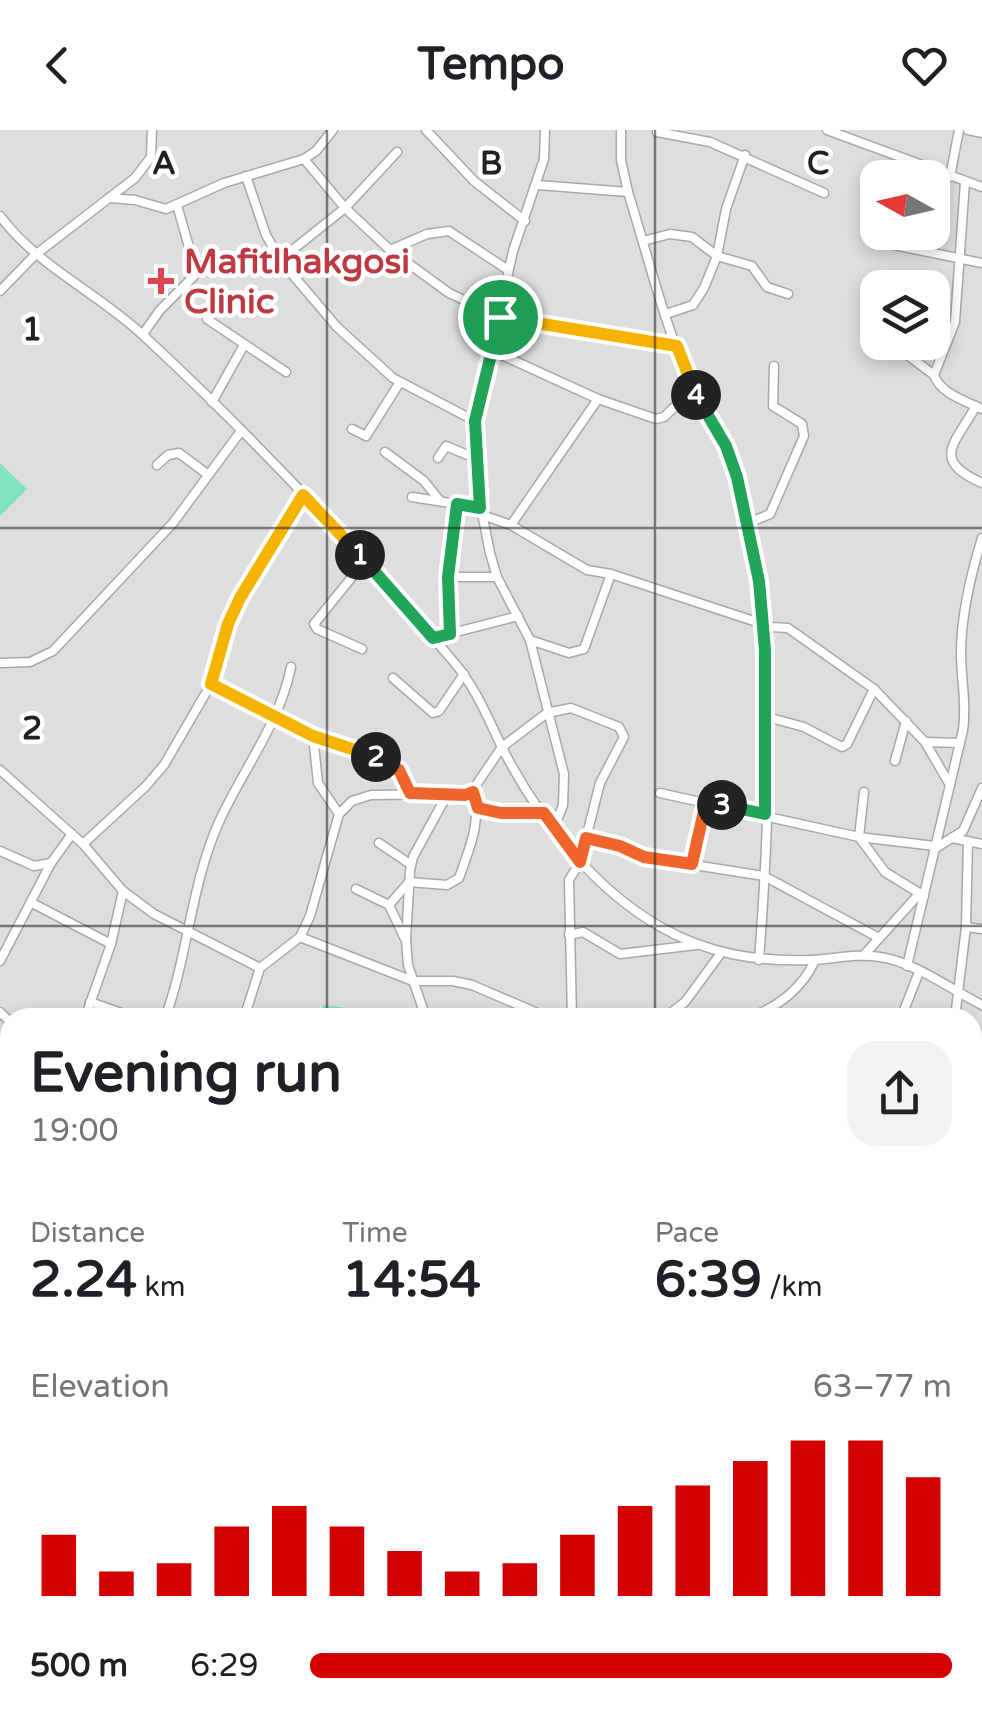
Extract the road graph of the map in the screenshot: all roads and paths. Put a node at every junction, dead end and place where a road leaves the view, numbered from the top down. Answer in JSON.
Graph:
{"nodes":[{"id":1,"x":153,"y":130,"type":"edge"},
{"id":2,"x":333,"y":130,"type":"edge"},
{"id":3,"x":426,"y":130,"type":"edge"},
{"id":4,"x":546,"y":130,"type":"edge"},
{"id":5,"x":621,"y":130,"type":"edge"},
{"id":6,"x":827,"y":130,"type":"edge"},
{"id":7,"x":959,"y":130,"type":"edge"},
{"id":8,"x":968,"y":130,"type":"edge"},
{"id":9,"x":657,"y":132,"type":"edge"},
{"id":10,"x":982,"y":133,"type":"edge"},
{"id":11,"x":396,"y":152,"type":"dead end"},
{"id":12,"x":745,"y":156,"type":"junction"},
{"id":13,"x":304,"y":159,"type":"junction"},
{"id":14,"x":907,"y":160,"type":"edge"},
{"id":15,"x":246,"y":176,"type":"junction"},
{"id":16,"x":950,"y":176,"type":"joint"},
{"id":17,"x":965,"y":182,"type":"junction"},
{"id":18,"x":538,"y":185,"type":"junction"},
{"id":19,"x":982,"y":186,"type":"edge"},
{"id":20,"x":628,"y":192,"type":"junction"},
{"id":21,"x":824,"y":192,"type":"dead end"},
{"id":22,"x":110,"y":198,"type":"junction"},
{"id":23,"x":177,"y":205,"type":"junction"},
{"id":24,"x":345,"y":208,"type":"junction"},
{"id":25,"x":0,"y":216,"type":"edge"},
{"id":26,"x":525,"y":221,"type":"junction"},
{"id":27,"x":643,"y":241,"type":"junction"},
{"id":28,"x":390,"y":250,"type":"junction"},
{"id":29,"x":914,"y":250,"type":"edge"},
{"id":30,"x":35,"y":255,"type":"junction"},
{"id":31,"x":717,"y":256,"type":"junction"},
{"id":32,"x":280,"y":260,"type":"junction"},
{"id":33,"x":958,"y":260,"type":"junction"},
{"id":34,"x":982,"y":263,"type":"edge"},
{"id":35,"x":508,"y":270,"type":"junction"},
{"id":36,"x":0,"y":291,"type":"edge"},
{"id":37,"x":788,"y":294,"type":"dead end"},
{"id":38,"x":666,"y":314,"type":"junction"},
{"id":39,"x":500,"y":317,"type":"junction"},
{"id":40,"x":207,"y":319,"type":"dead end"},
{"id":41,"x":143,"y":334,"type":"junction"},
{"id":42,"x":244,"y":345,"type":"junction"},
{"id":43,"x":677,"y":346,"type":"junction"},
{"id":44,"x":492,"y":351,"type":"junction"},
{"id":45,"x":915,"y":360,"type":"edge"},
{"id":46,"x":774,"y":366,"type":"dead end"},
{"id":47,"x":286,"y":372,"type":"dead end"},
{"id":48,"x":934,"y":374,"type":"junction"},
{"id":49,"x":400,"y":382,"type":"junction"},
{"id":50,"x":693,"y":389,"type":"junction"},
{"id":51,"x":598,"y":400,"type":"junction"},
{"id":52,"x":212,"y":402,"type":"junction"},
{"id":53,"x":979,"y":408,"type":"edge"},
{"id":54,"x":475,"y":421,"type":"junction"},
{"id":55,"x":352,"y":429,"type":"dead end"},
{"id":56,"x":241,"y":431,"type":"junction"},
{"id":57,"x":385,"y":452,"type":"dead end"},
{"id":58,"x":438,"y":458,"type":"dead end"},
{"id":59,"x":476,"y":459,"type":"junction"},
{"id":60,"x":157,"y":466,"type":"dead end"},
{"id":61,"x":207,"y":474,"type":"junction"},
{"id":62,"x":982,"y":484,"type":"edge"},
{"id":63,"x":303,"y":495,"type":"junction"},
{"id":64,"x":412,"y":497,"type":"dead end"},
{"id":65,"x":440,"y":501,"type":"junction"},
{"id":66,"x":457,"y":504,"type":"junction"},
{"id":67,"x":481,"y":512,"type":"junction"},
{"id":68,"x":752,"y":522,"type":"junction"},
{"id":69,"x":512,"y":525,"type":"junction"},
{"id":70,"x":982,"y":538,"type":"edge"},
{"id":71,"x":366,"y":560,"type":"junction"},
{"id":72,"x":611,"y":574,"type":"junction"},
{"id":73,"x":497,"y":576,"type":"junction"},
{"id":74,"x":448,"y":577,"type":"junction"},
{"id":75,"x":518,"y":616,"type":"junction"},
{"id":76,"x":764,"y":622,"type":"junction"},
{"id":77,"x":450,"y":634,"type":"junction"},
{"id":78,"x":433,"y":638,"type":"junction"},
{"id":79,"x":530,"y":640,"type":"junction"},
{"id":80,"x":362,"y":649,"type":"dead end"},
{"id":81,"x":0,"y":663,"type":"edge"},
{"id":82,"x":291,"y":667,"type":"dead end"},
{"id":83,"x":464,"y":674,"type":"junction"},
{"id":84,"x":393,"y":678,"type":"dead end"},
{"id":85,"x":211,"y":684,"type":"junction"},
{"id":86,"x":874,"y":689,"type":"junction"},
{"id":87,"x":547,"y":714,"type":"junction"},
{"id":88,"x":273,"y":716,"type":"junction"},
{"id":89,"x":766,"y":717,"type":"junction"},
{"id":90,"x":906,"y":721,"type":"junction"},
{"id":91,"x":313,"y":736,"type":"junction"},
{"id":92,"x":925,"y":742,"type":"junction"},
{"id":93,"x":960,"y":743,"type":"junction"},
{"id":94,"x":502,"y":747,"type":"junction"},
{"id":95,"x":895,"y":761,"type":"dead end"},
{"id":96,"x":0,"y":770,"type":"edge"},
{"id":97,"x":950,"y":785,"type":"junction"},
{"id":98,"x":982,"y":788,"type":"edge"},
{"id":99,"x":473,"y":792,"type":"junction"},
{"id":100,"x":864,"y":792,"type":"dead end"},
{"id":101,"x":410,"y":793,"type":"junction"},
{"id":102,"x":660,"y":793,"type":"dead end"},
{"id":103,"x":448,"y":795,"type":"junction"},
{"id":104,"x":706,"y":802,"type":"junction"},
{"id":105,"x":478,"y":808,"type":"junction"},
{"id":106,"x":544,"y":813,"type":"junction"},
{"id":107,"x":339,"y":814,"type":"junction"},
{"id":108,"x":765,"y":814,"type":"junction"},
{"id":109,"x":554,"y":828,"type":"junction"},
{"id":110,"x":72,"y":834,"type":"junction"},
{"id":111,"x":859,"y":837,"type":"junction"},
{"id":112,"x":586,"y":838,"type":"junction"},
{"id":113,"x":951,"y":838,"type":"junction"},
{"id":114,"x":968,"y":841,"type":"junction"},
{"id":115,"x":379,"y":843,"type":"dead end"},
{"id":116,"x":83,"y":844,"type":"junction"},
{"id":117,"x":982,"y":844,"type":"edge"},
{"id":118,"x":935,"y":847,"type":"junction"},
{"id":119,"x":0,"y":851,"type":"edge"},
{"id":120,"x":580,"y":862,"type":"junction"},
{"id":121,"x":50,"y":863,"type":"junction"},
{"id":122,"x":410,"y":864,"type":"junction"},
{"id":123,"x":692,"y":864,"type":"junction"},
{"id":124,"x":764,"y":876,"type":"junction"},
{"id":125,"x":409,"y":882,"type":"junction"},
{"id":126,"x":356,"y":889,"type":"dead end"},
{"id":127,"x":122,"y":891,"type":"junction"},
{"id":128,"x":922,"y":895,"type":"junction"},
{"id":129,"x":32,"y":903,"type":"junction"},
{"id":130,"x":389,"y":905,"type":"junction"},
{"id":131,"x":407,"y":917,"type":"junction"},
{"id":132,"x":396,"y":921,"type":"junction"},
{"id":133,"x":966,"y":927,"type":"junction"},
{"id":134,"x":982,"y":929,"type":"edge"},
{"id":135,"x":186,"y":931,"type":"junction"},
{"id":136,"x":574,"y":932,"type":"junction"},
{"id":137,"x":300,"y":937,"type":"junction"},
{"id":138,"x":879,"y":938,"type":"junction"},
{"id":139,"x":0,"y":939,"type":"edge"},
{"id":140,"x":406,"y":940,"type":"junction"},
{"id":141,"x":10,"y":944,"type":"junction"},
{"id":142,"x":111,"y":944,"type":"junction"},
{"id":143,"x":700,"y":944,"type":"junction"},
{"id":144,"x":721,"y":953,"type":"junction"},
{"id":145,"x":864,"y":956,"type":"junction"},
{"id":146,"x":759,"y":960,"type":"junction"},
{"id":147,"x":814,"y":960,"type":"junction"},
{"id":148,"x":0,"y":961,"type":"edge"},
{"id":149,"x":908,"y":966,"type":"junction"},
{"id":150,"x":260,"y":968,"type":"junction"},
{"id":151,"x":919,"y":972,"type":"junction"},
{"id":152,"x":413,"y":980,"type":"junction"},
{"id":153,"x":959,"y":994,"type":"junction"},
{"id":154,"x":90,"y":1002,"type":"junction"},
{"id":155,"x":982,"y":1005,"type":"edge"},
{"id":156,"x":88,"y":1008,"type":"edge"},
{"id":157,"x":107,"y":1008,"type":"edge"},
{"id":158,"x":167,"y":1008,"type":"edge"},
{"id":159,"x":247,"y":1008,"type":"edge"},
{"id":160,"x":423,"y":1008,"type":"edge"},
{"id":161,"x":525,"y":1008,"type":"edge"},
{"id":162,"x":572,"y":1008,"type":"edge"},
{"id":163,"x":676,"y":1008,"type":"edge"},
{"id":164,"x":769,"y":1008,"type":"edge"},
{"id":165,"x":905,"y":1008,"type":"edge"},
{"id":166,"x":957,"y":1008,"type":"edge"}],
"edges":[{"from":1,"to":22,"type":"street"},
{"from":2,"to":13,"type":"street"},
{"from":3,"to":26,"type":"street"},
{"from":4,"to":18,"type":"street"},
{"from":5,"to":20,"type":"street"},
{"from":6,"to":14,"type":"street"},
{"from":7,"to":16,"type":"street"},
{"from":8,"to":10,"type":"street"},
{"from":9,"to":12,"type":"street"},
{"from":11,"to":24,"type":"street"},
{"from":12,"to":21,"type":"street"},
{"from":12,"to":31,"type":"street"},
{"from":13,"to":15,"type":"street"},
{"from":13,"to":24,"type":"street"},
{"from":15,"to":23,"type":"street"},
{"from":15,"to":32,"type":"street"},
{"from":16,"to":17,"type":"street"},
{"from":17,"to":19,"type":"street"},
{"from":17,"to":33,"type":"street"},
{"from":18,"to":20,"type":"street"},
{"from":18,"to":26,"type":"street"},
{"from":20,"to":27,"type":"street"},
{"from":22,"to":23,"type":"street"},
{"from":22,"to":30,"type":"street"},
{"from":23,"to":41,"type":"street"},
{"from":24,"to":28,"type":"street"},
{"from":24,"to":32,"type":"street"},
{"from":25,"to":30,"type":"street"},
{"from":26,"to":35,"type":"street"},
{"from":27,"to":31,"type":"street"},
{"from":27,"to":38,"type":"street"},
{"from":28,"to":35,"type":"street"},
{"from":28,"to":39,"type":"street"},
{"from":29,"to":33,"type":"street"},
{"from":30,"to":36,"type":"street"},
{"from":30,"to":41,"type":"street"},
{"from":31,"to":37,"type":"street"},
{"from":31,"to":38,"type":"street"},
{"from":32,"to":49,"type":"street"},
{"from":33,"to":34,"type":"street"},
{"from":33,"to":48,"type":"street"},
{"from":35,"to":39,"type":"street"},
{"from":38,"to":43,"type":"street"},
{"from":39,"to":43,"type":"street"},
{"from":39,"to":44,"type":"street"},
{"from":40,"to":42,"type":"street"},
{"from":41,"to":52,"type":"street"},
{"from":42,"to":47,"type":"street"},
{"from":42,"to":52,"type":"street"},
{"from":43,"to":50,"type":"street"},
{"from":44,"to":51,"type":"street"},
{"from":44,"to":54,"type":"street"},
{"from":45,"to":48,"type":"street"},
{"from":46,"to":68,"type":"street"},
{"from":48,"to":53,"type":"street"},
{"from":49,"to":54,"type":"street"},
{"from":49,"to":55,"type":"street"},
{"from":50,"to":51,"type":"street"},
{"from":50,"to":68,"type":"street"},
{"from":51,"to":69,"type":"street"},
{"from":52,"to":56,"type":"street"},
{"from":53,"to":62,"type":"street"},
{"from":54,"to":59,"type":"street"},
{"from":56,"to":61,"type":"street"},
{"from":56,"to":63,"type":"street"},
{"from":57,"to":65,"type":"street"},
{"from":58,"to":59,"type":"street"},
{"from":59,"to":67,"type":"street"},
{"from":60,"to":61,"type":"street"},
{"from":61,"to":81,"type":"street"},
{"from":63,"to":71,"type":"street"},
{"from":63,"to":85,"type":"street"},
{"from":64,"to":65,"type":"street"},
{"from":65,"to":66,"type":"street"},
{"from":66,"to":67,"type":"street"},
{"from":66,"to":74,"type":"street"},
{"from":67,"to":69,"type":"street"},
{"from":67,"to":73,"type":"street"},
{"from":68,"to":76,"type":"street"},
{"from":69,"to":72,"type":"street"},
{"from":70,"to":93,"type":"street"},
{"from":71,"to":78,"type":"street"},
{"from":71,"to":80,"type":"street"},
{"from":72,"to":76,"type":"street"},
{"from":72,"to":79,"type":"street"},
{"from":73,"to":74,"type":"street"},
{"from":73,"to":75,"type":"street"},
{"from":74,"to":77,"type":"street"},
{"from":75,"to":77,"type":"street"},
{"from":75,"to":79,"type":"street"},
{"from":76,"to":86,"type":"street"},
{"from":76,"to":89,"type":"street"},
{"from":77,"to":78,"type":"street"},
{"from":78,"to":83,"type":"street"},
{"from":79,"to":87,"type":"street"},
{"from":82,"to":88,"type":"street"},
{"from":83,"to":84,"type":"street"},
{"from":83,"to":94,"type":"street"},
{"from":85,"to":88,"type":"street"},
{"from":85,"to":116,"type":"street"},
{"from":86,"to":89,"type":"street"},
{"from":86,"to":90,"type":"street"},
{"from":87,"to":94,"type":"street"},
{"from":87,"to":109,"type":"street"},
{"from":87,"to":112,"type":"street"},
{"from":88,"to":91,"type":"street"},
{"from":88,"to":135,"type":"street"},
{"from":89,"to":108,"type":"street"},
{"from":90,"to":92,"type":"street"},
{"from":90,"to":95,"type":"street"},
{"from":91,"to":101,"type":"street"},
{"from":91,"to":107,"type":"street"},
{"from":92,"to":93,"type":"street"},
{"from":92,"to":97,"type":"street"},
{"from":93,"to":97,"type":"street"},
{"from":94,"to":99,"type":"street"},
{"from":94,"to":106,"type":"street"},
{"from":96,"to":110,"type":"street"},
{"from":97,"to":118,"type":"street"},
{"from":98,"to":113,"type":"street"},
{"from":99,"to":103,"type":"street"},
{"from":99,"to":105,"type":"street"},
{"from":100,"to":111,"type":"street"},
{"from":101,"to":103,"type":"street"},
{"from":101,"to":107,"type":"street"},
{"from":102,"to":104,"type":"street"},
{"from":103,"to":122,"type":"street"},
{"from":104,"to":108,"type":"street"},
{"from":104,"to":123,"type":"street"},
{"from":105,"to":106,"type":"street"},
{"from":105,"to":125,"type":"street"},
{"from":106,"to":109,"type":"street"},
{"from":107,"to":137,"type":"street"},
{"from":108,"to":111,"type":"street"},
{"from":108,"to":124,"type":"street"},
{"from":109,"to":120,"type":"street"},
{"from":110,"to":116,"type":"street"},
{"from":110,"to":121,"type":"street"},
{"from":111,"to":118,"type":"street"},
{"from":111,"to":128,"type":"street"},
{"from":112,"to":120,"type":"street"},
{"from":112,"to":123,"type":"street"},
{"from":113,"to":114,"type":"street"},
{"from":113,"to":118,"type":"street"},
{"from":114,"to":117,"type":"street"},
{"from":114,"to":133,"type":"street"},
{"from":115,"to":122,"type":"street"},
{"from":116,"to":127,"type":"street"},
{"from":118,"to":128,"type":"street"},
{"from":119,"to":121,"type":"street"},
{"from":120,"to":136,"type":"street"},
{"from":120,"to":143,"type":"street"},
{"from":121,"to":129,"type":"street"},
{"from":122,"to":125,"type":"street"},
{"from":123,"to":124,"type":"street"},
{"from":124,"to":138,"type":"street"},
{"from":124,"to":146,"type":"street"},
{"from":125,"to":130,"type":"street"},
{"from":125,"to":131,"type":"street"},
{"from":126,"to":130,"type":"street"},
{"from":127,"to":135,"type":"street"},
{"from":127,"to":142,"type":"street"},
{"from":128,"to":138,"type":"street"},
{"from":128,"to":149,"type":"street"},
{"from":129,"to":141,"type":"street"},
{"from":129,"to":142,"type":"street"},
{"from":130,"to":132,"type":"street"},
{"from":131,"to":132,"type":"street"},
{"from":131,"to":140,"type":"street"},
{"from":132,"to":140,"type":"street"},
{"from":133,"to":134,"type":"street"},
{"from":133,"to":153,"type":"street"},
{"from":135,"to":150,"type":"street"},
{"from":135,"to":158,"type":"street"},
{"from":136,"to":143,"type":"street"},
{"from":136,"to":162,"type":"street"},
{"from":137,"to":150,"type":"street"},
{"from":137,"to":152,"type":"street"},
{"from":138,"to":145,"type":"street"},
{"from":139,"to":141,"type":"street"},
{"from":140,"to":152,"type":"street"},
{"from":141,"to":148,"type":"street"},
{"from":142,"to":154,"type":"street"},
{"from":143,"to":144,"type":"street"},
{"from":144,"to":146,"type":"street"},
{"from":144,"to":163,"type":"street"},
{"from":145,"to":147,"type":"street"},
{"from":145,"to":149,"type":"street"},
{"from":146,"to":147,"type":"street"},
{"from":147,"to":164,"type":"street"},
{"from":149,"to":151,"type":"street"},
{"from":150,"to":159,"type":"street"},
{"from":151,"to":153,"type":"street"},
{"from":151,"to":165,"type":"street"},
{"from":152,"to":160,"type":"street"},
{"from":152,"to":161,"type":"street"},
{"from":153,"to":155,"type":"street"},
{"from":153,"to":166,"type":"street"},
{"from":154,"to":156,"type":"street"},
{"from":154,"to":157,"type":"street"}]}
